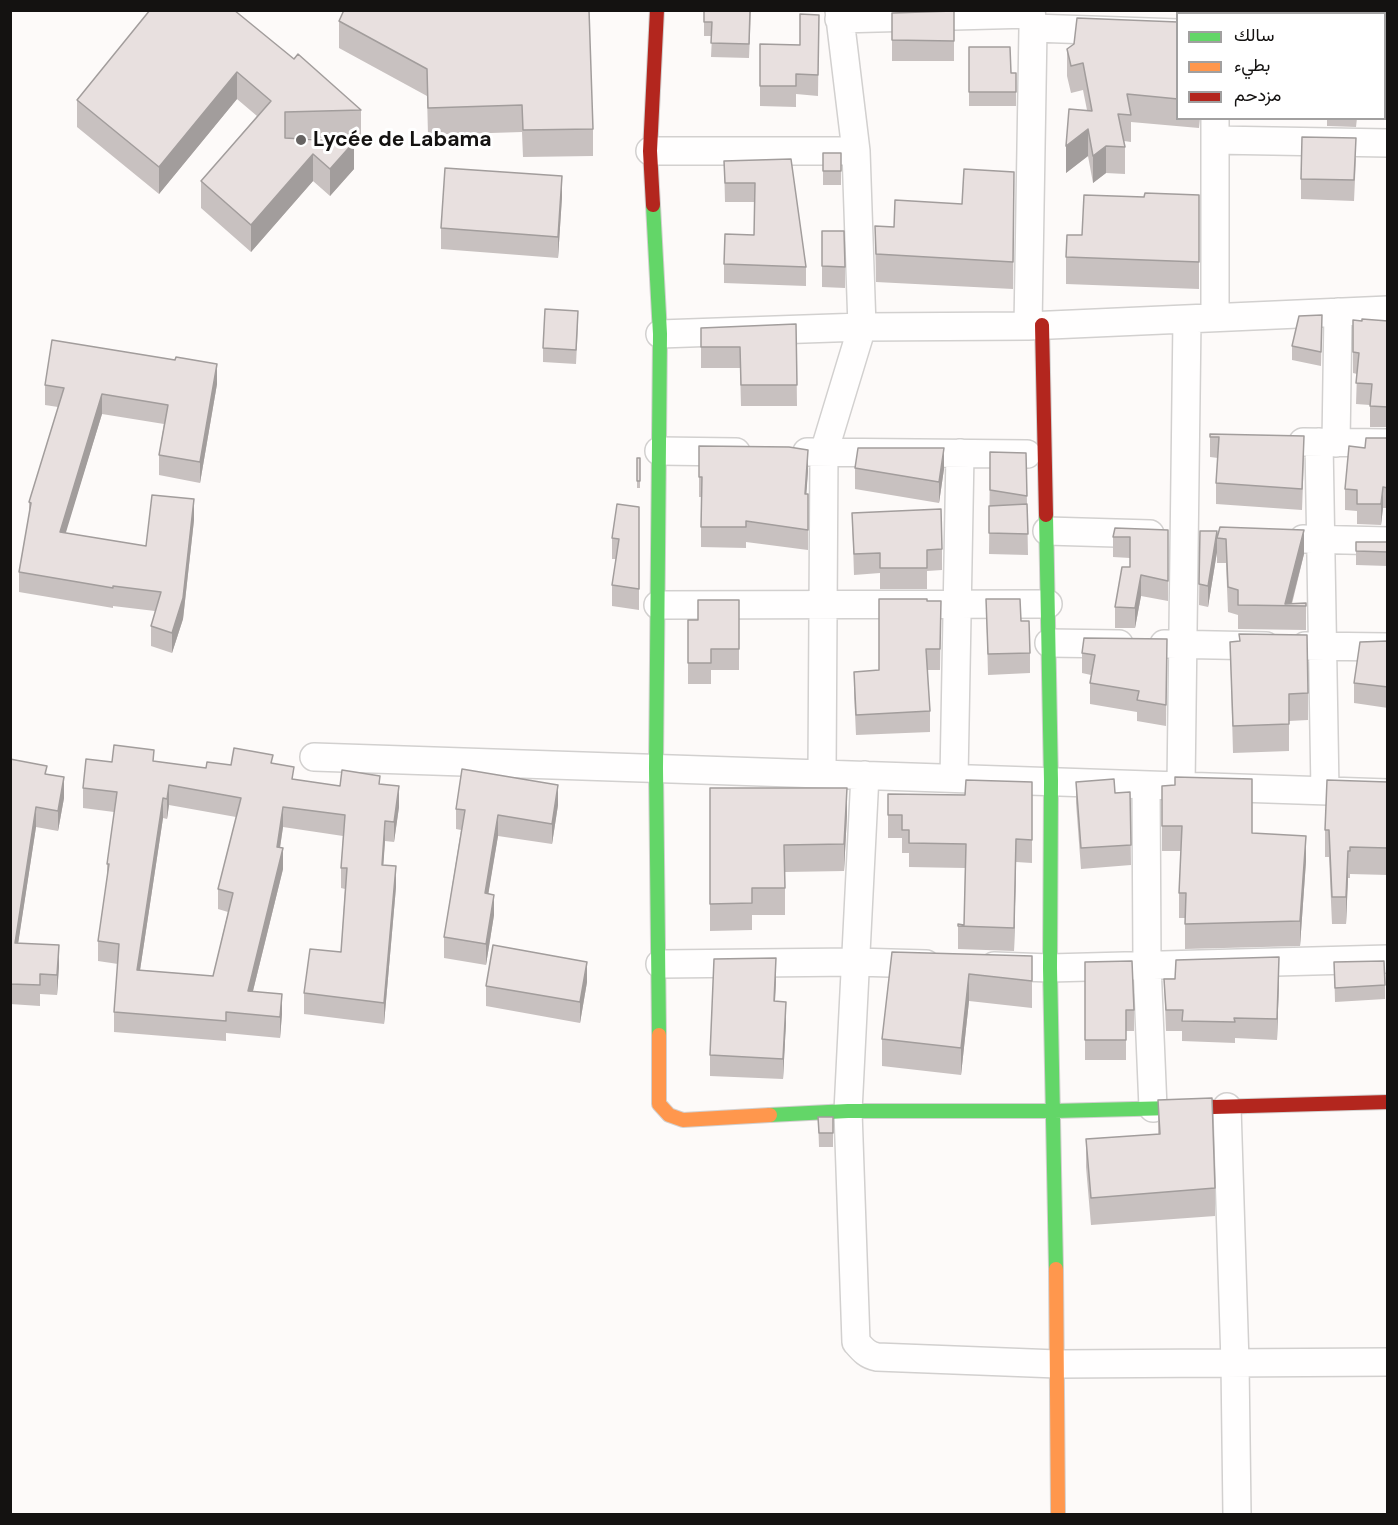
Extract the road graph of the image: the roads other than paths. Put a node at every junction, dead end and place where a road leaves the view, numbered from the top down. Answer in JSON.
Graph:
{"nodes":[{"id":1,"x":657,"y":10,"type":"edge"},
{"id":2,"x":839,"y":15,"type":"edge"},
{"id":3,"x":1032,"y":17,"type":"edge"},
{"id":4,"x":1176,"y":33,"type":"edge"},
{"id":5,"x":1215,"y":129,"type":"edge"},
{"id":6,"x":1388,"y":143,"type":"edge"},
{"id":7,"x":650,"y":151,"type":"junction"},
{"id":8,"x":856,"y":151,"type":"junction"},
{"id":9,"x":1388,"y":310,"type":"edge"},
{"id":10,"x":1338,"y":312,"type":"junction"},
{"id":11,"x":1215,"y":318,"type":"junction"},
{"id":12,"x":1186,"y":319,"type":"junction"},
{"id":13,"x":1035,"y":326,"type":"junction"},
{"id":14,"x":862,"y":327,"type":"junction"},
{"id":15,"x":660,"y":334,"type":"junction"},
{"id":16,"x":1274,"y":441,"type":"edge"},
{"id":17,"x":1328,"y":443,"type":"junction"},
{"id":18,"x":1388,"y":443,"type":"edge"},
{"id":19,"x":659,"y":451,"type":"junction"},
{"id":20,"x":824,"y":452,"type":"junction"},
{"id":21,"x":960,"y":453,"type":"junction"},
{"id":22,"x":1045,"y":454,"type":"junction"},
{"id":23,"x":1047,"y":531,"type":"junction"},
{"id":24,"x":1195,"y":536,"type":"junction"},
{"id":25,"x":1275,"y":538,"type":"edge"},
{"id":26,"x":1321,"y":539,"type":"junction"},
{"id":27,"x":1388,"y":541,"type":"edge"},
{"id":28,"x":1048,"y":604,"type":"junction"},
{"id":29,"x":658,"y":605,"type":"junction"},
{"id":30,"x":824,"y":605,"type":"junction"},
{"id":31,"x":957,"y":606,"type":"junction"},
{"id":32,"x":1048,"y":643,"type":"junction"},
{"id":33,"x":1182,"y":645,"type":"junction"},
{"id":34,"x":1323,"y":646,"type":"junction"},
{"id":35,"x":1388,"y":647,"type":"edge"},
{"id":36,"x":314,"y":757,"type":"dead end"},
{"id":37,"x":656,"y":768,"type":"junction"},
{"id":38,"x":822,"y":774,"type":"junction"},
{"id":39,"x":865,"y":775,"type":"junction"},
{"id":40,"x":954,"y":778,"type":"junction"},
{"id":41,"x":1051,"y":781,"type":"junction"},
{"id":42,"x":1146,"y":784,"type":"junction"},
{"id":43,"x":1181,"y":786,"type":"junction"},
{"id":44,"x":1325,"y":790,"type":"junction"},
{"id":45,"x":1388,"y":793,"type":"edge"},
{"id":46,"x":1388,"y":959,"type":"edge"},
{"id":47,"x":855,"y":962,"type":"junction"},
{"id":48,"x":660,"y":964,"type":"junction"},
{"id":49,"x":1147,"y":965,"type":"junction"},
{"id":50,"x":1050,"y":968,"type":"junction"},
{"id":51,"x":1388,"y":1102,"type":"edge"},
{"id":52,"x":1227,"y":1107,"type":"junction"},
{"id":53,"x":1153,"y":1108,"type":"junction"},
{"id":54,"x":848,"y":1111,"type":"junction"},
{"id":55,"x":1054,"y":1111,"type":"junction"},
{"id":56,"x":1388,"y":1362,"type":"edge"},
{"id":57,"x":1235,"y":1363,"type":"junction"},
{"id":58,"x":1057,"y":1364,"type":"junction"},
{"id":59,"x":1058,"y":1515,"type":"edge"},
{"id":60,"x":1237,"y":1515,"type":"edge"}],
"edges":[{"from":1,"to":7,"type":"street"},
{"from":2,"to":3,"type":"street"},
{"from":2,"to":8,"type":"street"},
{"from":3,"to":4,"type":"street"},
{"from":3,"to":13,"type":"street"},
{"from":5,"to":6,"type":"street"},
{"from":5,"to":11,"type":"street"},
{"from":7,"to":8,"type":"street"},
{"from":7,"to":15,"type":"street"},
{"from":8,"to":14,"type":"street"},
{"from":9,"to":10,"type":"street"},
{"from":10,"to":11,"type":"street"},
{"from":10,"to":17,"type":"street"},
{"from":11,"to":12,"type":"street"},
{"from":12,"to":13,"type":"street"},
{"from":12,"to":24,"type":"street"},
{"from":13,"to":14,"type":"street"},
{"from":13,"to":22,"type":"street"},
{"from":14,"to":15,"type":"street"},
{"from":14,"to":20,"type":"street"},
{"from":15,"to":19,"type":"street"},
{"from":16,"to":17,"type":"street"},
{"from":17,"to":18,"type":"street"},
{"from":17,"to":26,"type":"street"},
{"from":19,"to":20,"type":"street"},
{"from":19,"to":29,"type":"street"},
{"from":20,"to":21,"type":"street"},
{"from":20,"to":30,"type":"street"},
{"from":21,"to":22,"type":"street"},
{"from":21,"to":31,"type":"street"},
{"from":22,"to":23,"type":"street"},
{"from":23,"to":24,"type":"street"},
{"from":23,"to":28,"type":"street"},
{"from":24,"to":33,"type":"street"},
{"from":25,"to":26,"type":"street"},
{"from":26,"to":27,"type":"street"},
{"from":26,"to":34,"type":"street"},
{"from":28,"to":31,"type":"street"},
{"from":28,"to":32,"type":"street"},
{"from":29,"to":30,"type":"street"},
{"from":29,"to":37,"type":"street"},
{"from":30,"to":31,"type":"street"},
{"from":30,"to":38,"type":"street"},
{"from":31,"to":40,"type":"street"},
{"from":32,"to":33,"type":"street"},
{"from":32,"to":41,"type":"street"},
{"from":33,"to":34,"type":"street"},
{"from":33,"to":43,"type":"street"},
{"from":34,"to":35,"type":"street"},
{"from":34,"to":44,"type":"street"},
{"from":36,"to":37,"type":"street"},
{"from":37,"to":38,"type":"street"},
{"from":37,"to":48,"type":"street"},
{"from":38,"to":39,"type":"street"},
{"from":39,"to":40,"type":"street"},
{"from":39,"to":47,"type":"street"},
{"from":40,"to":41,"type":"street"},
{"from":41,"to":42,"type":"street"},
{"from":41,"to":50,"type":"street"},
{"from":42,"to":43,"type":"street"},
{"from":42,"to":49,"type":"street"},
{"from":43,"to":44,"type":"street"},
{"from":44,"to":45,"type":"street"},
{"from":46,"to":49,"type":"street"},
{"from":47,"to":48,"type":"street"},
{"from":47,"to":50,"type":"street"},
{"from":47,"to":54,"type":"street"},
{"from":48,"to":54,"type":"street"},
{"from":49,"to":50,"type":"street"},
{"from":49,"to":53,"type":"street"},
{"from":50,"to":55,"type":"street"},
{"from":51,"to":52,"type":"street"},
{"from":52,"to":53,"type":"street"},
{"from":52,"to":57,"type":"street"},
{"from":53,"to":55,"type":"street"},
{"from":54,"to":55,"type":"street"},
{"from":54,"to":58,"type":"street"},
{"from":55,"to":58,"type":"street"},
{"from":56,"to":57,"type":"street"},
{"from":57,"to":58,"type":"street"},
{"from":57,"to":60,"type":"street"},
{"from":58,"to":59,"type":"street"}]}
